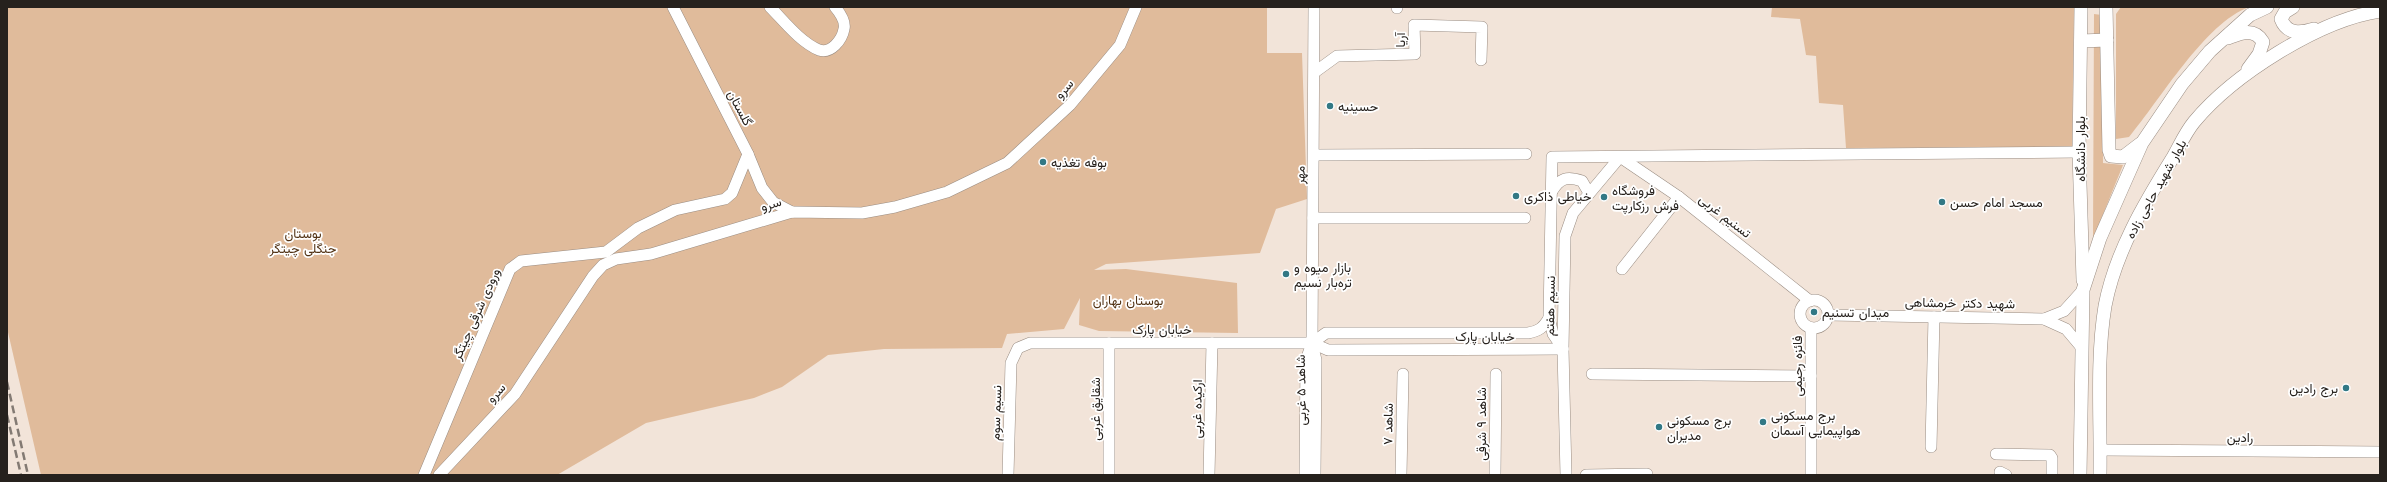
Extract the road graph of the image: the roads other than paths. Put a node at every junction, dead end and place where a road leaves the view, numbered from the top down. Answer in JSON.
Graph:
{"nodes":[{"id":1,"x":673,"y":7,"type":"edge"},
{"id":2,"x":770,"y":7,"type":"edge"},
{"id":3,"x":835,"y":7,"type":"edge"},
{"id":4,"x":1136,"y":7,"type":"edge"},
{"id":5,"x":1314,"y":7,"type":"edge"},
{"id":6,"x":2081,"y":7,"type":"edge"},
{"id":7,"x":2106,"y":7,"type":"edge"},
{"id":8,"x":2267,"y":7,"type":"edge"},
{"id":9,"x":2293,"y":7,"type":"edge"},
{"id":10,"x":2380,"y":11,"type":"edge"},
{"id":11,"x":2337,"y":23,"type":"junction"},
{"id":12,"x":2107,"y":40,"type":"junction"},
{"id":13,"x":2081,"y":41,"type":"junction"},
{"id":14,"x":2221,"y":42,"type":"junction"},
{"id":15,"x":1481,"y":60,"type":"dead end"},
{"id":16,"x":1315,"y":72,"type":"junction"},
{"id":17,"x":2245,"y":74,"type":"junction"},
{"id":18,"x":2142,"y":143,"type":"junction"},
{"id":19,"x":2078,"y":152,"type":"junction"},
{"id":20,"x":748,"y":154,"type":"junction"},
{"id":21,"x":1526,"y":154,"type":"dead end"},
{"id":22,"x":1315,"y":155,"type":"junction"},
{"id":23,"x":1620,"y":157,"type":"junction"},
{"id":24,"x":1552,"y":191,"type":"junction"},
{"id":25,"x":1589,"y":193,"type":"junction"},
{"id":26,"x":1679,"y":197,"type":"junction"},
{"id":27,"x":792,"y":212,"type":"junction"},
{"id":28,"x":1314,"y":218,"type":"junction"},
{"id":29,"x":1525,"y":218,"type":"dead end"},
{"id":30,"x":1622,"y":269,"type":"dead end"},
{"id":31,"x":2083,"y":290,"type":"junction"},
{"id":32,"x":1810,"y":300,"type":"junction"},
{"id":33,"x":1829,"y":315,"type":"junction"},
{"id":34,"x":1934,"y":316,"type":"junction"},
{"id":35,"x":1549,"y":318,"type":"junction"},
{"id":36,"x":2044,"y":319,"type":"junction"},
{"id":37,"x":1811,"y":328,"type":"junction"},
{"id":38,"x":1312,"y":342,"type":"junction"},
{"id":39,"x":1109,"y":343,"type":"junction"},
{"id":40,"x":1212,"y":343,"type":"junction"},
{"id":41,"x":2082,"y":348,"type":"junction"},
{"id":42,"x":1563,"y":349,"type":"junction"},
{"id":43,"x":1014,"y":353,"type":"joint"},
{"id":44,"x":1403,"y":374,"type":"dead end"},
{"id":45,"x":1496,"y":374,"type":"dead end"},
{"id":46,"x":1592,"y":374,"type":"dead end"},
{"id":47,"x":1811,"y":376,"type":"junction"},
{"id":48,"x":1931,"y":447,"type":"dead end"},
{"id":49,"x":2100,"y":450,"type":"junction"},
{"id":50,"x":2380,"y":452,"type":"edge"},
{"id":51,"x":1996,"y":454,"type":"dead end"},
{"id":52,"x":1647,"y":474,"type":"dead end"},
{"id":53,"x":424,"y":475,"type":"edge"},
{"id":54,"x":439,"y":475,"type":"edge"},
{"id":55,"x":1008,"y":475,"type":"edge"},
{"id":56,"x":1109,"y":475,"type":"edge"},
{"id":57,"x":1209,"y":475,"type":"edge"},
{"id":58,"x":1305,"y":475,"type":"edge"},
{"id":59,"x":1315,"y":475,"type":"edge"},
{"id":60,"x":1402,"y":475,"type":"edge"},
{"id":61,"x":1495,"y":475,"type":"edge"},
{"id":62,"x":1566,"y":475,"type":"edge"},
{"id":63,"x":1586,"y":475,"type":"edge"},
{"id":64,"x":1811,"y":475,"type":"edge"},
{"id":65,"x":2052,"y":475,"type":"edge"},
{"id":66,"x":2080,"y":475,"type":"edge"},
{"id":67,"x":2100,"y":475,"type":"edge"}],
"edges":[{"from":1,"to":20,"type":"street","name":"گلستان"},
{"from":2,"to":3,"type":"street"},
{"from":4,"to":27,"type":"street","name":"سرو"},
{"from":5,"to":16,"type":"street","name":"مهر"},
{"from":6,"to":13,"type":"main road","name":"بلوار دانشگاه"},
{"from":7,"to":12,"type":"main road"},
{"from":8,"to":14,"type":"main road","name":"بلوار شهید حاجی زاده"},
{"from":9,"to":11,"type":"main road"},
{"from":10,"to":11,"type":"main road","name":"بلوار شهید حاجی زاده"},
{"from":11,"to":17,"type":"main road","name":"بلوار شهید حاجی زاده"},
{"from":12,"to":13,"type":"main road"},
{"from":12,"to":18,"type":"main road"},
{"from":13,"to":19,"type":"main road","name":"بلوار دانشگاه"},
{"from":14,"to":17,"type":"main road"},
{"from":14,"to":18,"type":"main road","name":"بلوار شهید حاجی زاده"},
{"from":15,"to":16,"type":"street","name":"آریا"},
{"from":16,"to":22,"type":"street","name":"مهر"},
{"from":17,"to":49,"type":"main road","name":"بلوار شهید حاجی زاده"},
{"from":18,"to":31,"type":"main road","name":"بلوار شهید حاجی زاده"},
{"from":19,"to":23,"type":"street"},
{"from":19,"to":31,"type":"main road","name":"بلوار دانشگاه"},
{"from":20,"to":27,"type":"street","name":"گلستان"},
{"from":20,"to":53,"type":"street","name":"ورودی شرقی چیتگر"},
{"from":21,"to":22,"type":"street"},
{"from":22,"to":28,"type":"street","name":"مهر"},
{"from":23,"to":24,"type":"street"},
{"from":23,"to":25,"type":"street","name":"نسیم هفتم"},
{"from":23,"to":26,"type":"street","name":"تسنیم غربی"},
{"from":24,"to":25,"type":"street"},
{"from":24,"to":35,"type":"street"},
{"from":25,"to":42,"type":"street","name":"نسیم هفتم"},
{"from":26,"to":30,"type":"street"},
{"from":26,"to":32,"type":"street","name":"تسنیم غربی"},
{"from":27,"to":54,"type":"street","name":"سرو"},
{"from":28,"to":29,"type":"street"},
{"from":28,"to":38,"type":"street","name":"مهر"},
{"from":31,"to":36,"type":"street","name":"شهید دکتر خرمشاهی"},
{"from":31,"to":41,"type":"main road","name":"بلوار شهید حاجی زاده"},
{"from":32,"to":33,"type":"street"},
{"from":32,"to":37,"type":"street"},
{"from":33,"to":34,"type":"street","name":"شهید دکتر خرمشاهی"},
{"from":33,"to":37,"type":"street"},
{"from":34,"to":36,"type":"street","name":"شهید دکتر خرمشاهی"},
{"from":34,"to":48,"type":"street"},
{"from":35,"to":38,"type":"street","name":"خیابان پارک"},
{"from":35,"to":42,"type":"street"},
{"from":36,"to":41,"type":"street","name":"شهید دکتر خرمشاهی"},
{"from":37,"to":47,"type":"street","name":"فائزه رحیمی"},
{"from":38,"to":40,"type":"street","name":"خیابان پارک"},
{"from":38,"to":42,"type":"street","name":"خیابان پارک"},
{"from":38,"to":58,"type":"street","name":"شاهد ۵ غربی"},
{"from":38,"to":59,"type":"street","name":"شاهد ۵ غربی"},
{"from":39,"to":40,"type":"street","name":"خیابان پارک"},
{"from":39,"to":43,"type":"street","name":"خیابان پارک"},
{"from":39,"to":56,"type":"street","name":"شقایق غربی"},
{"from":40,"to":57,"type":"street","name":"ارکیده غربی"},
{"from":41,"to":66,"type":"main road","name":"بلوار شهید حاجی زاده"},
{"from":42,"to":62,"type":"street","name":"نسیم هفتم"},
{"from":43,"to":55,"type":"street","name":"نسیم سوم"},
{"from":44,"to":60,"type":"street","name":"شاهد ۷"},
{"from":45,"to":61,"type":"street","name":"شاهد ۹ شرقی"},
{"from":46,"to":47,"type":"street"},
{"from":47,"to":64,"type":"street","name":"فائزه رحیمی"},
{"from":49,"to":50,"type":"street","name":"رادین"},
{"from":49,"to":67,"type":"main road","name":"بلوار شهید حاجی زاده"},
{"from":51,"to":65,"type":"street"},
{"from":52,"to":63,"type":"street"}]}
